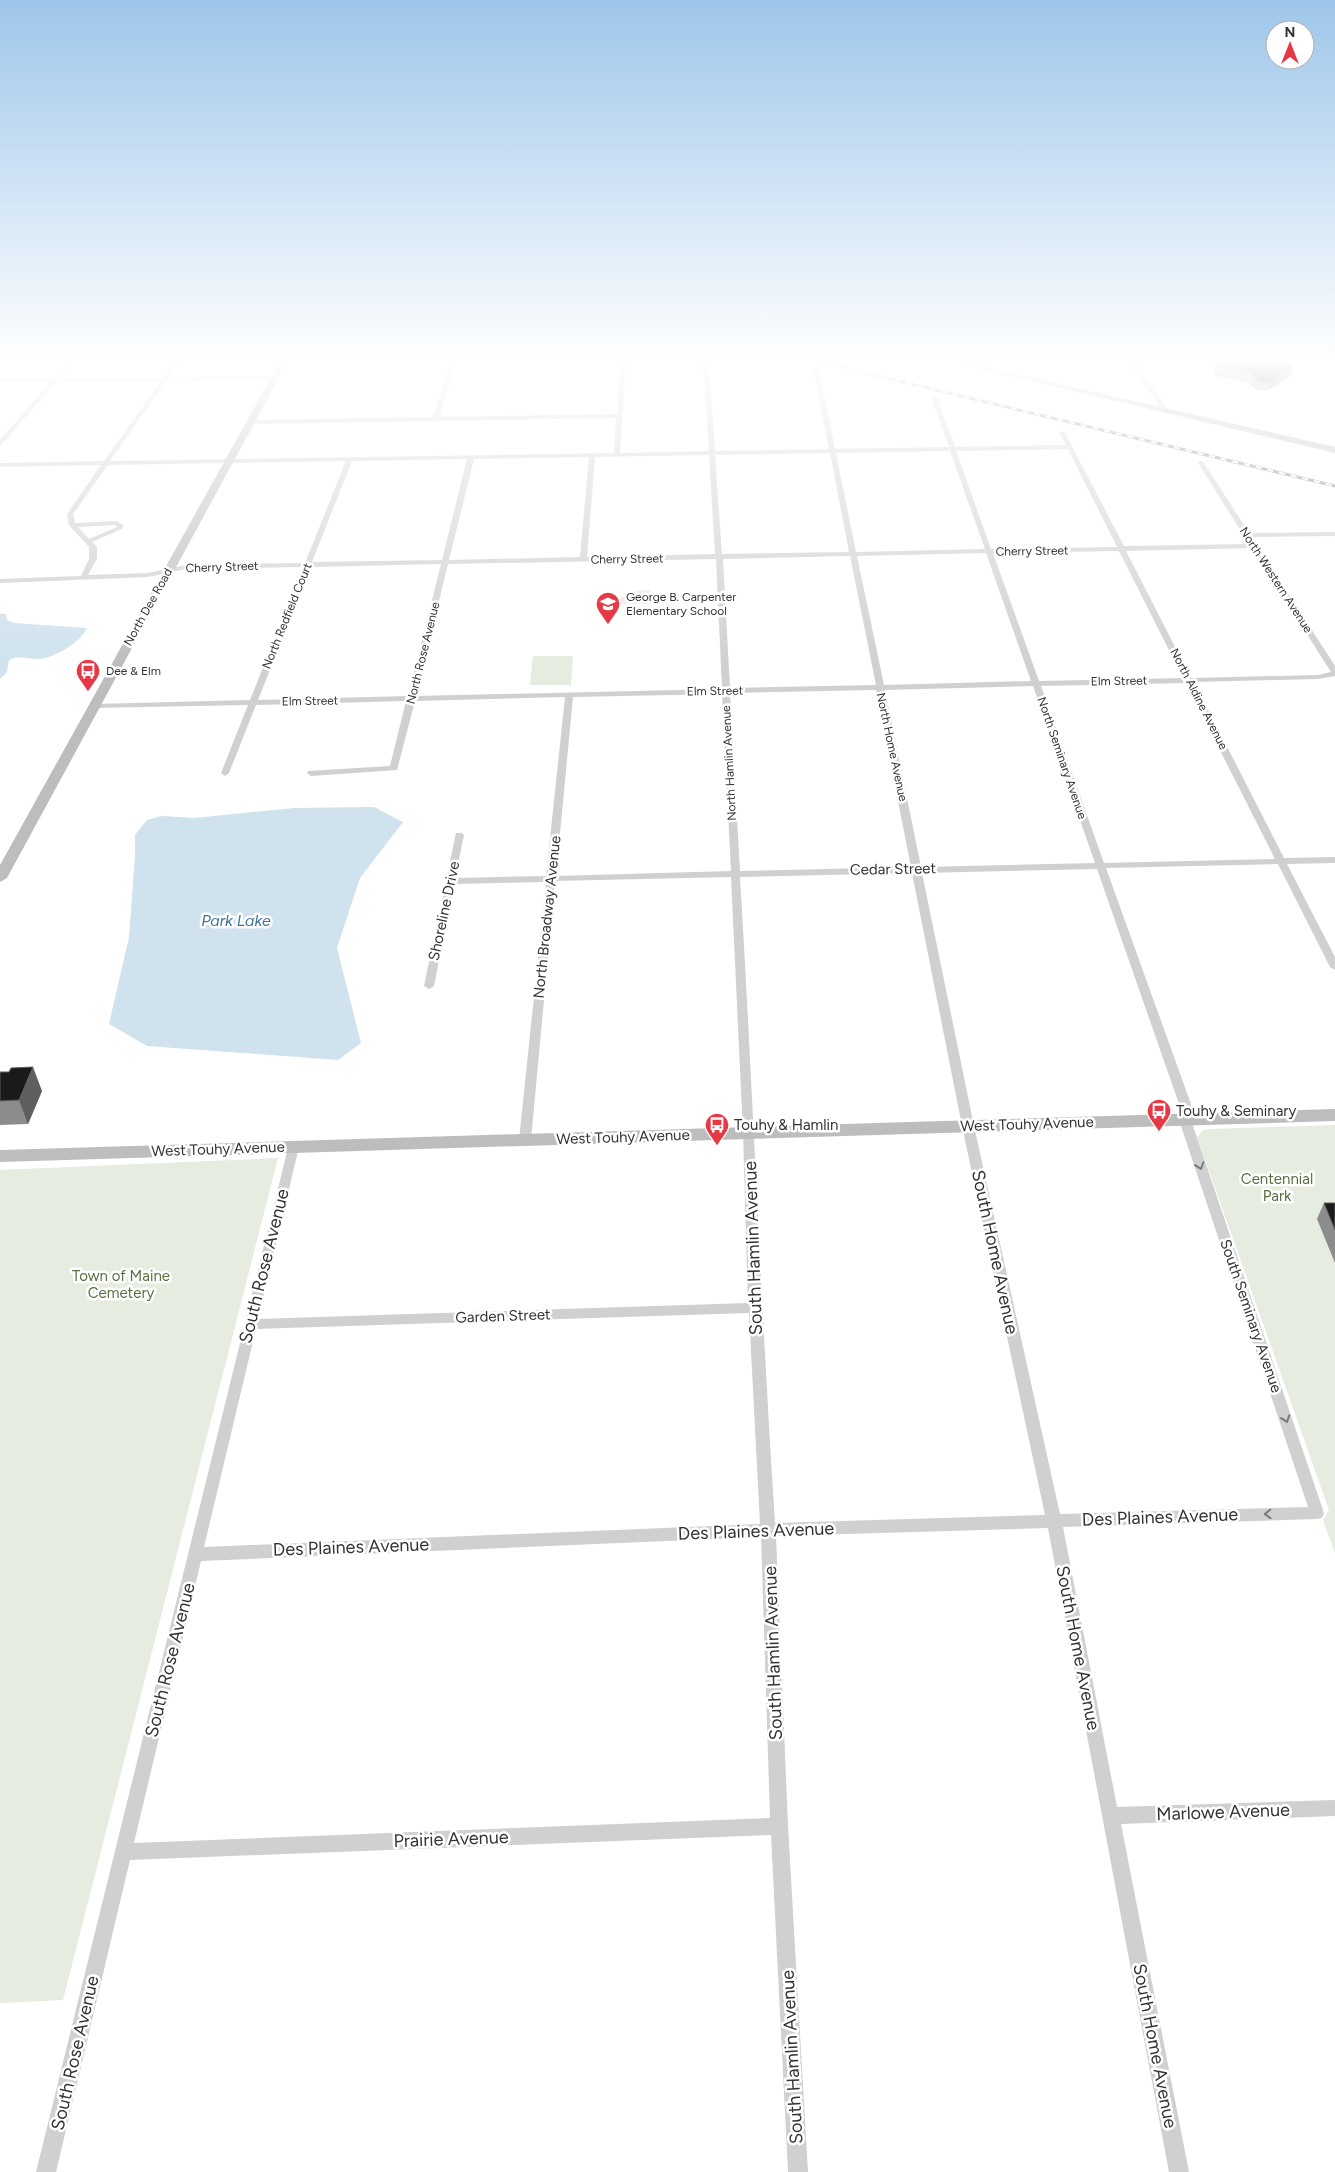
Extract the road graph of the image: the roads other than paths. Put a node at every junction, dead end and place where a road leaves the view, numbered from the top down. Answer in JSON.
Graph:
{"nodes":[{"id":1,"x":34,"y":464,"type":"edge"},
{"id":2,"x":104,"y":464,"type":"edge"},
{"id":3,"x":226,"y":464,"type":"edge"},
{"id":4,"x":348,"y":464,"type":"edge"},
{"id":5,"x":469,"y":464,"type":"edge"},
{"id":6,"x":591,"y":464,"type":"edge"},
{"id":7,"x":714,"y":464,"type":"edge"},
{"id":8,"x":835,"y":464,"type":"edge"},
{"id":9,"x":957,"y":464,"type":"edge"},
{"id":10,"x":1079,"y":464,"type":"edge"},
{"id":11,"x":1203,"y":464,"type":"edge"},
{"id":12,"x":0,"y":465,"type":"edge"},
{"id":13,"x":72,"y":525,"type":"junction"},
{"id":14,"x":1335,"y":534,"type":"edge"},
{"id":15,"x":1248,"y":535,"type":"junction"},
{"id":16,"x":89,"y":541,"type":"junction"},
{"id":17,"x":1254,"y":546,"type":"junction"},
{"id":18,"x":1122,"y":549,"type":"junction"},
{"id":19,"x":988,"y":552,"type":"junction"},
{"id":20,"x":854,"y":554,"type":"junction"},
{"id":21,"x":719,"y":557,"type":"junction"},
{"id":22,"x":583,"y":560,"type":"junction"},
{"id":23,"x":446,"y":562,"type":"junction"},
{"id":24,"x":307,"y":565,"type":"junction"},
{"id":25,"x":167,"y":571,"type":"junction"},
{"id":26,"x":84,"y":576,"type":"junction"},
{"id":27,"x":0,"y":581,"type":"edge"},
{"id":28,"x":1335,"y":673,"type":"edge"},
{"id":29,"x":1189,"y":680,"type":"junction"},
{"id":30,"x":1036,"y":683,"type":"junction"},
{"id":31,"x":880,"y":687,"type":"junction"},
{"id":32,"x":726,"y":691,"type":"junction"},
{"id":33,"x":569,"y":694,"type":"junction"},
{"id":34,"x":412,"y":698,"type":"junction"},
{"id":35,"x":253,"y":702,"type":"junction"},
{"id":36,"x":94,"y":706,"type":"junction"},
{"id":37,"x":225,"y":773,"type":"dead end"},
{"id":38,"x":311,"y":773,"type":"dead end"},
{"id":39,"x":459,"y":835,"type":"dead end"},
{"id":40,"x":1335,"y":860,"type":"edge"},
{"id":41,"x":1282,"y":861,"type":"junction"},
{"id":42,"x":1100,"y":864,"type":"junction"},
{"id":43,"x":917,"y":868,"type":"junction"},
{"id":44,"x":735,"y":873,"type":"junction"},
{"id":45,"x":0,"y":878,"type":"edge"},
{"id":46,"x":551,"y":878,"type":"junction"},
{"id":47,"x":451,"y":881,"type":"junction"},
{"id":48,"x":1335,"y":967,"type":"edge"},
{"id":49,"x":429,"y":986,"type":"dead end"},
{"id":50,"x":1335,"y":1115,"type":"edge"},
{"id":51,"x":1185,"y":1120,"type":"junction"},
{"id":52,"x":968,"y":1126,"type":"junction"},
{"id":53,"x":749,"y":1133,"type":"junction"},
{"id":54,"x":525,"y":1140,"type":"junction"},
{"id":55,"x":293,"y":1147,"type":"junction"},
{"id":56,"x":0,"y":1156,"type":"edge"},
{"id":57,"x":755,"y":1308,"type":"junction"},
{"id":58,"x":250,"y":1324,"type":"junction"},
{"id":59,"x":1317,"y":1513,"type":"joint"},
{"id":60,"x":1054,"y":1521,"type":"junction"},
{"id":61,"x":768,"y":1530,"type":"junction"},
{"id":62,"x":195,"y":1554,"type":"junction"},
{"id":63,"x":1335,"y":1808,"type":"edge"},
{"id":64,"x":1111,"y":1816,"type":"junction"},
{"id":65,"x":779,"y":1826,"type":"junction"},
{"id":66,"x":123,"y":1852,"type":"junction"},
{"id":67,"x":46,"y":2172,"type":"edge"},
{"id":68,"x":798,"y":2172,"type":"edge"},
{"id":69,"x":1179,"y":2172,"type":"edge"}],
"edges":[{"from":1,"to":12,"type":"street"},
{"from":2,"to":13,"type":"street"},
{"from":3,"to":25,"type":"main road","name":"North Dee Road"},
{"from":4,"to":24,"type":"street","name":"North Redfield Court"},
{"from":5,"to":23,"type":"street","name":"North Rose Avenue"},
{"from":6,"to":22,"type":"street"},
{"from":7,"to":21,"type":"street","name":"North Hamlin Avenue"},
{"from":8,"to":20,"type":"street","name":"North Home Avenue"},
{"from":9,"to":19,"type":"street","name":"North Seminary Avenue"},
{"from":10,"to":18,"type":"street","name":"North Aldine Avenue"},
{"from":11,"to":15,"type":"street","name":"North Western Avenue"},
{"from":13,"to":16,"type":"street"},
{"from":13,"to":16,"type":"street"},
{"from":14,"to":15,"type":"street"},
{"from":15,"to":17,"type":"street","name":"North Western Avenue"},
{"from":16,"to":26,"type":"street"},
{"from":17,"to":18,"type":"street","name":"Cherry Street"},
{"from":17,"to":28,"type":"street","name":"North Western Avenue"},
{"from":18,"to":19,"type":"street","name":"Cherry Street"},
{"from":18,"to":29,"type":"street","name":"North Aldine Avenue"},
{"from":19,"to":20,"type":"street","name":"Cherry Street"},
{"from":19,"to":30,"type":"street","name":"North Seminary Avenue"},
{"from":20,"to":21,"type":"street","name":"Cherry Street"},
{"from":20,"to":31,"type":"street","name":"North Home Avenue"},
{"from":21,"to":22,"type":"street","name":"Cherry Street"},
{"from":21,"to":32,"type":"street","name":"North Hamlin Avenue"},
{"from":22,"to":23,"type":"street","name":"Cherry Street"},
{"from":23,"to":24,"type":"street","name":"Cherry Street"},
{"from":23,"to":34,"type":"street","name":"North Rose Avenue"},
{"from":24,"to":25,"type":"street","name":"Cherry Street"},
{"from":24,"to":35,"type":"street","name":"North Redfield Court"},
{"from":25,"to":26,"type":"street","name":"Cherry Street"},
{"from":25,"to":36,"type":"main road","name":"North Dee Road"},
{"from":26,"to":27,"type":"street","name":"Cherry Street"},
{"from":28,"to":29,"type":"street","name":"Elm Street"},
{"from":29,"to":30,"type":"street","name":"Elm Street"},
{"from":29,"to":41,"type":"street","name":"North Aldine Avenue"},
{"from":30,"to":31,"type":"street","name":"Elm Street"},
{"from":30,"to":42,"type":"street","name":"North Seminary Avenue"},
{"from":31,"to":32,"type":"street","name":"Elm Street"},
{"from":31,"to":43,"type":"street","name":"North Home Avenue"},
{"from":32,"to":33,"type":"street","name":"Elm Street"},
{"from":32,"to":44,"type":"street","name":"North Hamlin Avenue"},
{"from":33,"to":34,"type":"street","name":"Elm Street"},
{"from":33,"to":46,"type":"street","name":"North Broadway Avenue"},
{"from":34,"to":35,"type":"street","name":"Elm Street"},
{"from":34,"to":38,"type":"street","name":"North Rose Avenue"},
{"from":35,"to":36,"type":"street","name":"Elm Street"},
{"from":35,"to":37,"type":"street","name":"North Redfield Court"},
{"from":36,"to":45,"type":"main road","name":"North Dee Road"},
{"from":39,"to":47,"type":"street","name":"Shoreline Drive"},
{"from":40,"to":41,"type":"street","name":"Cedar Street"},
{"from":41,"to":42,"type":"street","name":"Cedar Street"},
{"from":41,"to":48,"type":"street","name":"North Aldine Avenue"},
{"from":42,"to":43,"type":"street","name":"Cedar Street"},
{"from":42,"to":51,"type":"street","name":"North Seminary Avenue"},
{"from":43,"to":44,"type":"street","name":"Cedar Street"},
{"from":43,"to":52,"type":"street","name":"North Home Avenue"},
{"from":44,"to":46,"type":"street","name":"Cedar Street"},
{"from":44,"to":53,"type":"street","name":"North Hamlin Avenue"},
{"from":46,"to":47,"type":"street","name":"Cedar Street"},
{"from":46,"to":54,"type":"street","name":"North Broadway Avenue"},
{"from":47,"to":49,"type":"street","name":"Shoreline Drive"},
{"from":50,"to":51,"type":"main road","name":"West Touhy Avenue"},
{"from":51,"to":52,"type":"main road","name":"West Touhy Avenue"},
{"from":51,"to":59,"type":"street","name":"South Seminary Avenue","one_way":true},
{"from":52,"to":53,"type":"main road","name":"West Touhy Avenue"},
{"from":52,"to":60,"type":"street","name":"South Home Avenue"},
{"from":53,"to":54,"type":"main road","name":"West Touhy Avenue"},
{"from":53,"to":57,"type":"street","name":"South Hamlin Avenue"},
{"from":54,"to":55,"type":"main road","name":"West Touhy Avenue"},
{"from":55,"to":56,"type":"main road","name":"West Touhy Avenue"},
{"from":55,"to":58,"type":"street","name":"South Rose Avenue"},
{"from":57,"to":58,"type":"street","name":"Garden Street"},
{"from":57,"to":61,"type":"street","name":"South Hamlin Avenue"},
{"from":58,"to":62,"type":"street","name":"South Rose Avenue"},
{"from":59,"to":60,"type":"street","name":"Des Plaines Avenue","one_way":true},
{"from":60,"to":61,"type":"street","name":"Des Plaines Avenue"},
{"from":60,"to":64,"type":"street","name":"South Home Avenue"},
{"from":61,"to":62,"type":"street","name":"Des Plaines Avenue"},
{"from":61,"to":65,"type":"street","name":"South Hamlin Avenue"},
{"from":62,"to":66,"type":"street","name":"South Rose Avenue"},
{"from":63,"to":64,"type":"street","name":"Marlowe Avenue"},
{"from":64,"to":69,"type":"street","name":"South Home Avenue"},
{"from":65,"to":66,"type":"street","name":"Prairie Avenue"},
{"from":65,"to":68,"type":"street","name":"South Hamlin Avenue"},
{"from":66,"to":67,"type":"street","name":"South Rose Avenue"}]}
